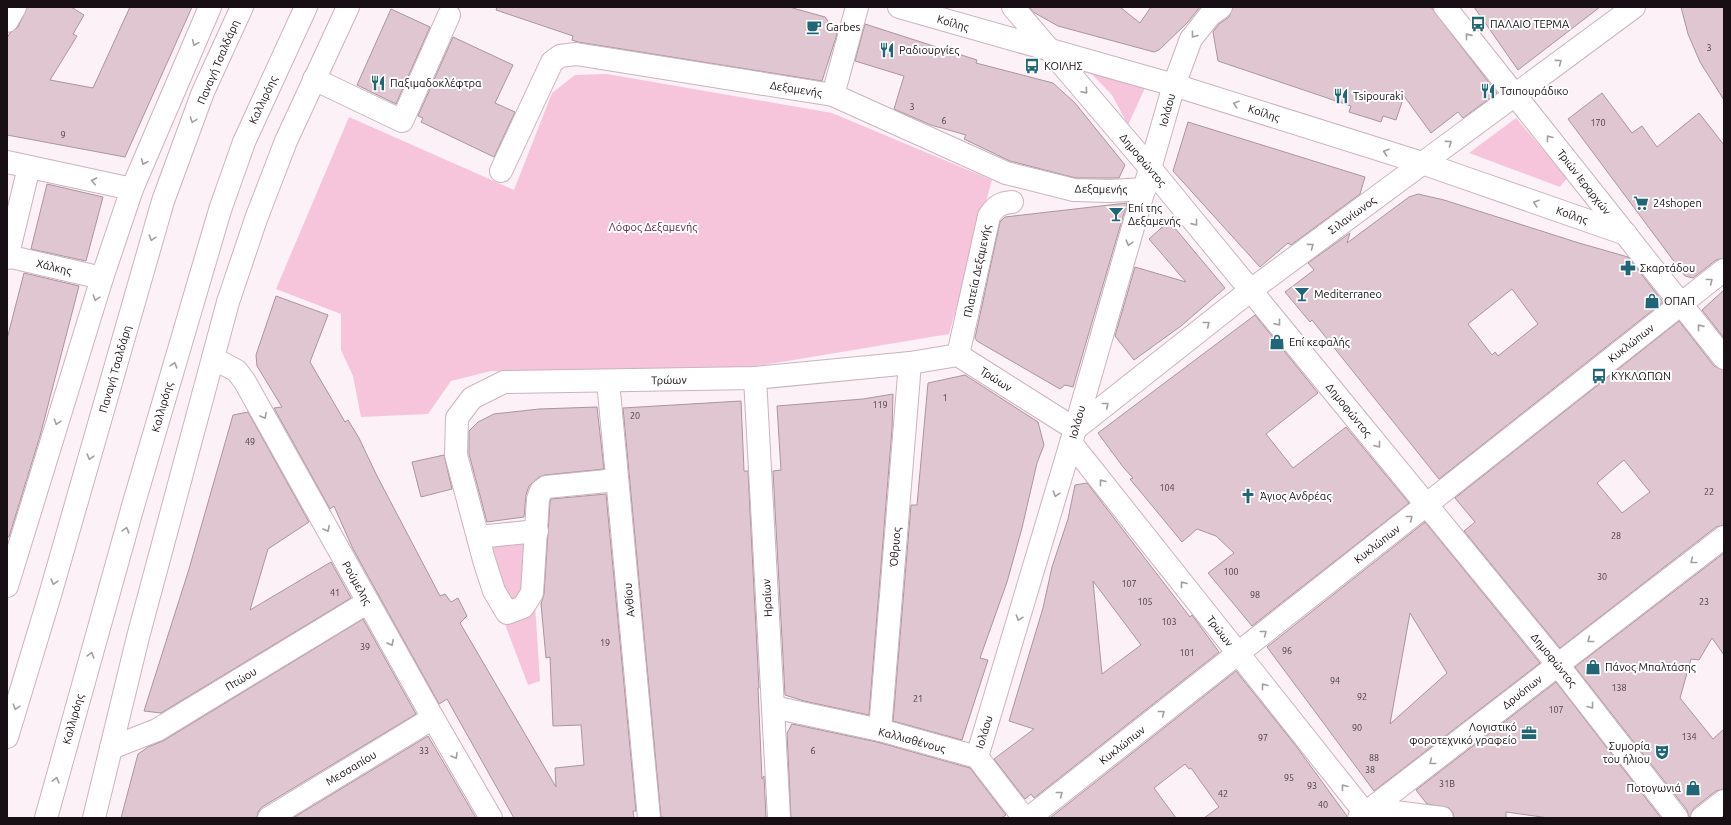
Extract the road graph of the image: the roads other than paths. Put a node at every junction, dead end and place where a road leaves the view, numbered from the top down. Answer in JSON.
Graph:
{"nodes":[{"id":1,"x":15,"y":7,"type":"edge"},
{"id":2,"x":210,"y":7,"type":"edge"},
{"id":3,"x":242,"y":7,"type":"edge"},
{"id":4,"x":306,"y":7,"type":"edge"},
{"id":5,"x":348,"y":7,"type":"edge"},
{"id":6,"x":857,"y":7,"type":"edge"},
{"id":7,"x":899,"y":7,"type":"edge"},
{"id":8,"x":1013,"y":7,"type":"edge"},
{"id":9,"x":1221,"y":7,"type":"edge"},
{"id":10,"x":1445,"y":7,"type":"edge"},
{"id":11,"x":1634,"y":7,"type":"edge"},
{"id":12,"x":450,"y":15,"type":"dead end"},
{"id":13,"x":7,"y":20,"type":"edge"},
{"id":14,"x":1050,"y":51,"type":"junction"},
{"id":15,"x":314,"y":79,"type":"junction"},
{"id":16,"x":1174,"y":85,"type":"junction"},
{"id":17,"x":833,"y":95,"type":"junction"},
{"id":18,"x":1515,"y":95,"type":"junction"},
{"id":19,"x":7,"y":162,"type":"edge"},
{"id":20,"x":1422,"y":163,"type":"junction"},
{"id":21,"x":29,"y":167,"type":"junction"},
{"id":22,"x":501,"y":170,"type":"dead end"},
{"id":23,"x":1148,"y":179,"type":"junction"},
{"id":24,"x":132,"y":189,"type":"junction"},
{"id":25,"x":1012,"y":202,"type":"dead end"},
{"id":26,"x":1626,"y":234,"type":"junction"},
{"id":27,"x":7,"y":257,"type":"edge"},
{"id":28,"x":1724,"y":270,"type":"edge"},
{"id":29,"x":102,"y":278,"type":"junction"},
{"id":30,"x":1251,"y":290,"type":"junction"},
{"id":31,"x":1681,"y":304,"type":"junction"},
{"id":32,"x":958,"y":355,"type":"junction"},
{"id":33,"x":213,"y":358,"type":"junction"},
{"id":34,"x":1724,"y":358,"type":"edge"},
{"id":35,"x":910,"y":363,"type":"junction"},
{"id":36,"x":755,"y":378,"type":"junction"},
{"id":37,"x":608,"y":381,"type":"junction"},
{"id":38,"x":1073,"y":436,"type":"junction"},
{"id":39,"x":617,"y":480,"type":"junction"},
{"id":40,"x":1427,"y":505,"type":"junction"},
{"id":41,"x":536,"y":531,"type":"junction"},
{"id":42,"x":478,"y":537,"type":"junction"},
{"id":43,"x":1724,"y":537,"type":"edge"},
{"id":44,"x":7,"y":586,"type":"edge"},
{"id":45,"x":368,"y":602,"type":"junction"},
{"id":46,"x":1238,"y":653,"type":"junction"},
{"id":47,"x":1558,"y":664,"type":"junction"},
{"id":48,"x":773,"y":707,"type":"junction"},
{"id":49,"x":433,"y":718,"type":"junction"},
{"id":50,"x":880,"y":730,"type":"junction"},
{"id":51,"x":7,"y":737,"type":"edge"},
{"id":52,"x":111,"y":748,"type":"junction"},
{"id":53,"x":977,"y":757,"type":"junction"},
{"id":54,"x":1724,"y":801,"type":"edge"},
{"id":55,"x":1366,"y":815,"type":"edge"},
{"id":56,"x":46,"y":818,"type":"edge"},
{"id":57,"x":94,"y":818,"type":"edge"},
{"id":58,"x":269,"y":818,"type":"edge"},
{"id":59,"x":492,"y":818,"type":"edge"},
{"id":60,"x":649,"y":818,"type":"edge"},
{"id":61,"x":779,"y":818,"type":"edge"},
{"id":62,"x":1024,"y":818,"type":"edge"},
{"id":63,"x":1029,"y":818,"type":"edge"},
{"id":64,"x":1442,"y":818,"type":"edge"},
{"id":65,"x":1677,"y":818,"type":"edge"},
{"id":66,"x":1702,"y":818,"type":"edge"}],
"edges":[{"from":1,"to":13,"type":"street"},
{"from":2,"to":24,"type":"street","one_way":true},
{"from":3,"to":51,"type":"street","name":"Παναγή Τσαλδάρη","one_way":true},
{"from":56,"to":4,"type":"street","name":"Καλλιρόης","one_way":true},
{"from":5,"to":15,"type":"street"},
{"from":6,"to":17,"type":"street"},
{"from":7,"to":14,"type":"street","name":"Κοίλης"},
{"from":8,"to":14,"type":"street","name":"Δημοφώντος"},
{"from":9,"to":16,"type":"street","name":"Ιολάου","one_way":true},
{"from":18,"to":10,"type":"street","name":"Τριών Ιεραρχών","one_way":true},
{"from":18,"to":11,"type":"street","name":"Σιλανίωνος","one_way":true},
{"from":12,"to":15,"type":"street"},
{"from":14,"to":16,"type":"street","name":"Κοίλης"},
{"from":14,"to":23,"type":"street","name":"Δημοφώντος","one_way":true},
{"from":15,"to":33,"type":"street"},
{"from":20,"to":16,"type":"street","name":"Κοίλης","one_way":true},
{"from":16,"to":23,"type":"street","name":"Ιολάου"},
{"from":17,"to":22,"type":"street","name":"Δεξαμενής"},
{"from":17,"to":23,"type":"street","name":"Δεξαμενής"},
{"from":20,"to":18,"type":"street","name":"Σιλανίωνος","one_way":true},
{"from":26,"to":18,"type":"street","name":"Τριών Ιεραρχών","one_way":true},
{"from":19,"to":21,"type":"street"},
{"from":26,"to":20,"type":"street","name":"Κοίλης","one_way":true},
{"from":30,"to":20,"type":"street","name":"Σιλανίωνος","one_way":true},
{"from":24,"to":21,"type":"street","one_way":true},
{"from":21,"to":27,"type":"street"},
{"from":23,"to":30,"type":"street","name":"Δημοφώντος","one_way":true},
{"from":23,"to":38,"type":"street","name":"Ιολάου","one_way":true},
{"from":24,"to":29,"type":"street"},
{"from":25,"to":32,"type":"street","name":"Πλατεία Δεξαμενής"},
{"from":26,"to":31,"type":"street","name":"Τριών Ιεραρχών"},
{"from":27,"to":29,"type":"street","name":"Χάλκης"},
{"from":31,"to":28,"type":"street","name":"Κυκλώπων","one_way":true},
{"from":29,"to":44,"type":"street","one_way":true},
{"from":38,"to":30,"type":"street","name":"Σιλανίωνος","one_way":true},
{"from":30,"to":40,"type":"street","name":"Δημοφώντος","one_way":true},
{"from":34,"to":31,"type":"street","name":"Τριών Ιεραρχών","one_way":true},
{"from":31,"to":40,"type":"street","name":"Κυκλώπων"},
{"from":32,"to":35,"type":"street","name":"Τρώων"},
{"from":32,"to":38,"type":"street","name":"Τρώων"},
{"from":33,"to":45,"type":"street","name":"Ρούμελης","one_way":true},
{"from":33,"to":52,"type":"street"},
{"from":35,"to":36,"type":"street","name":"Τρώων"},
{"from":35,"to":50,"type":"street","name":"Όθρυος"},
{"from":36,"to":37,"type":"street","name":"Τρώων"},
{"from":36,"to":48,"type":"street","name":"Ηραίων"},
{"from":37,"to":39,"type":"street","name":"Ανθίου"},
{"from":37,"to":42,"type":"street","name":"Τρώων"},
{"from":46,"to":38,"type":"street","name":"Τρώων","one_way":true},
{"from":38,"to":53,"type":"street","name":"Ιολάου","one_way":true},
{"from":39,"to":41,"type":"street"},
{"from":39,"to":60,"type":"street","name":"Ανθίου"},
{"from":46,"to":40,"type":"street","name":"Κυκλώπων","one_way":true},
{"from":40,"to":47,"type":"street","name":"Δημοφώντος"},
{"from":41,"to":42,"type":"street"},
{"from":41,"to":42,"type":"street","name":"Τρώων"},
{"from":43,"to":47,"type":"street","name":"Δρυόπων","one_way":true},
{"from":45,"to":49,"type":"street","name":"Ρούμελης","one_way":true},
{"from":45,"to":52,"type":"street","name":"Πτώου"},
{"from":55,"to":46,"type":"street","name":"Τρώων","one_way":true},
{"from":63,"to":46,"type":"street","name":"Κυκλώπων","one_way":true},
{"from":47,"to":55,"type":"street","name":"Δρυόπων","one_way":true},
{"from":47,"to":65,"type":"street","name":"Δημοφώντος","one_way":true},
{"from":48,"to":50,"type":"street","name":"Καλλισθένους"},
{"from":48,"to":61,"type":"street","name":"Ηραίων"},
{"from":49,"to":58,"type":"street","name":"Μεσσαπίου"},
{"from":49,"to":59,"type":"street","name":"Ρούμελης","one_way":true},
{"from":50,"to":53,"type":"street","name":"Καλλισθένους"},
{"from":52,"to":57,"type":"street"},
{"from":53,"to":62,"type":"street"},
{"from":54,"to":66,"type":"street"},
{"from":55,"to":64,"type":"street"}]}
